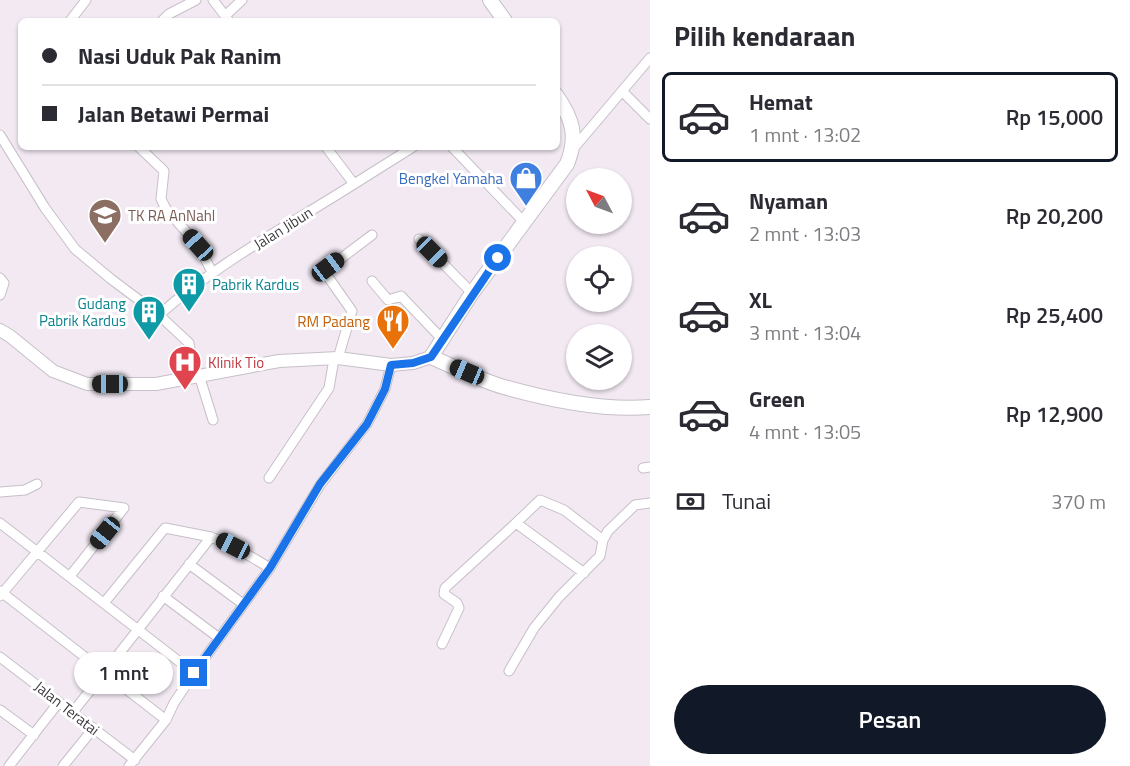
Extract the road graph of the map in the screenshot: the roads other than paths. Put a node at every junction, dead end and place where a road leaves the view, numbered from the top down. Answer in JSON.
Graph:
{"nodes":[{"id":1,"x":86,"y":0,"type":"edge"},
{"id":2,"x":196,"y":0,"type":"edge"},
{"id":3,"x":213,"y":0,"type":"edge"},
{"id":4,"x":242,"y":0,"type":"edge"},
{"id":5,"x":490,"y":0,"type":"edge"},
{"id":6,"x":225,"y":17,"type":"edge"},
{"id":7,"x":72,"y":18,"type":"edge"},
{"id":8,"x":165,"y":18,"type":"edge"},
{"id":9,"x":503,"y":18,"type":"edge"},
{"id":10,"x":650,"y":58,"type":"edge"},
{"id":11,"x":622,"y":91,"type":"junction"},
{"id":12,"x":560,"y":101,"type":"edge"},
{"id":13,"x":650,"y":119,"type":"edge"},
{"id":14,"x":0,"y":135,"type":"edge"},
{"id":15,"x":573,"y":149,"type":"junction"},
{"id":16,"x":143,"y":150,"type":"edge"},
{"id":17,"x":328,"y":150,"type":"edge"},
{"id":18,"x":408,"y":150,"type":"edge"},
{"id":19,"x":455,"y":150,"type":"edge"},
{"id":20,"x":354,"y":184,"type":"junction"},
{"id":21,"x":524,"y":222,"type":"junction"},
{"id":22,"x":372,"y":235,"type":"dead end"},
{"id":23,"x":418,"y":239,"type":"dead end"},
{"id":24,"x":212,"y":272,"type":"junction"},
{"id":25,"x":0,"y":278,"type":"edge"},
{"id":26,"x":372,"y":281,"type":"dead end"},
{"id":27,"x":472,"y":293,"type":"junction"},
{"id":28,"x":0,"y":296,"type":"edge"},
{"id":29,"x":159,"y":315,"type":"junction"},
{"id":30,"x":0,"y":330,"type":"edge"},
{"id":31,"x":442,"y":339,"type":"junction"},
{"id":32,"x":431,"y":357,"type":"junction"},
{"id":33,"x":336,"y":359,"type":"junction"},
{"id":34,"x":391,"y":365,"type":"junction"},
{"id":35,"x":197,"y":376,"type":"junction"},
{"id":36,"x":650,"y":407,"type":"edge"},
{"id":37,"x":213,"y":420,"type":"dead end"},
{"id":38,"x":269,"y":478,"type":"dead end"},
{"id":39,"x":37,"y":484,"type":"dead end"},
{"id":40,"x":0,"y":492,"type":"edge"},
{"id":41,"x":650,"y":503,"type":"edge"},
{"id":42,"x":0,"y":523,"type":"edge"},
{"id":43,"x":516,"y":523,"type":"junction"},
{"id":44,"x":211,"y":537,"type":"junction"},
{"id":45,"x":603,"y":540,"type":"junction"},
{"id":46,"x":37,"y":550,"type":"junction"},
{"id":47,"x":189,"y":564,"type":"junction"},
{"id":48,"x":270,"y":568,"type":"junction"},
{"id":49,"x":584,"y":573,"type":"junction"},
{"id":50,"x":70,"y":576,"type":"junction"},
{"id":51,"x":1,"y":593,"type":"edge"},
{"id":52,"x":163,"y":596,"type":"junction"},
{"id":53,"x":104,"y":603,"type":"junction"},
{"id":54,"x":243,"y":603,"type":"junction"},
{"id":55,"x":136,"y":630,"type":"junction"},
{"id":56,"x":219,"y":638,"type":"junction"},
{"id":57,"x":442,"y":644,"type":"dead end"},
{"id":58,"x":0,"y":657,"type":"edge"},
{"id":59,"x":105,"y":671,"type":"junction"},
{"id":60,"x":509,"y":671,"type":"dead end"},
{"id":61,"x":194,"y":673,"type":"junction"},
{"id":62,"x":59,"y":702,"type":"junction"},
{"id":63,"x":0,"y":710,"type":"edge"},
{"id":64,"x":73,"y":712,"type":"junction"},
{"id":65,"x":166,"y":720,"type":"junction"},
{"id":66,"x":93,"y":729,"type":"junction"},
{"id":67,"x":34,"y":735,"type":"junction"},
{"id":68,"x":0,"y":763,"type":"edge"},
{"id":69,"x":132,"y":763,"type":"edge"},
{"id":70,"x":4,"y":766,"type":"edge"},
{"id":71,"x":9,"y":766,"type":"edge"},
{"id":72,"x":63,"y":766,"type":"edge"}],
"edges":[{"from":1,"to":7,"type":"street"},
{"from":2,"to":8,"type":"street"},
{"from":3,"to":6,"type":"street"},
{"from":4,"to":6,"type":"street"},
{"from":5,"to":9,"type":"main road"},
{"from":10,"to":11,"type":"street"},
{"from":11,"to":13,"type":"street"},
{"from":11,"to":15,"type":"street"},
{"from":12,"to":15,"type":"main road"},
{"from":14,"to":29,"type":"street"},
{"from":15,"to":21,"type":"main road"},
{"from":16,"to":24,"type":"street"},
{"from":17,"to":20,"type":"street"},
{"from":18,"to":20,"type":"street","name":"Jalan Jibun"},
{"from":19,"to":21,"type":"street"},
{"from":20,"to":24,"type":"street","name":"Jalan Jibun"},
{"from":21,"to":27,"type":"main road"},
{"from":22,"to":33,"type":"street"},
{"from":23,"to":27,"type":"street"},
{"from":24,"to":29,"type":"street","name":"Jalan Jibun"},
{"from":25,"to":28,"type":"street"},
{"from":26,"to":31,"type":"street"},
{"from":27,"to":31,"type":"main road"},
{"from":29,"to":35,"type":"street"},
{"from":30,"to":35,"type":"street"},
{"from":31,"to":32,"type":"main road"},
{"from":32,"to":34,"type":"street"},
{"from":32,"to":36,"type":"main road"},
{"from":33,"to":34,"type":"street"},
{"from":33,"to":35,"type":"street"},
{"from":33,"to":38,"type":"street"},
{"from":34,"to":48,"type":"street"},
{"from":35,"to":37,"type":"street"},
{"from":39,"to":40,"type":"street"},
{"from":41,"to":45,"type":"street"},
{"from":42,"to":46,"type":"street"},
{"from":43,"to":45,"type":"street"},
{"from":43,"to":49,"type":"street"},
{"from":43,"to":57,"type":"street"},
{"from":44,"to":47,"type":"street"},
{"from":44,"to":48,"type":"street"},
{"from":44,"to":53,"type":"street"},
{"from":45,"to":49,"type":"street"},
{"from":46,"to":50,"type":"street"},
{"from":46,"to":50,"type":"street"},
{"from":46,"to":51,"type":"street"},
{"from":47,"to":52,"type":"street"},
{"from":47,"to":54,"type":"street"},
{"from":48,"to":54,"type":"street"},
{"from":49,"to":60,"type":"street"},
{"from":50,"to":53,"type":"street"},
{"from":51,"to":59,"type":"street"},
{"from":52,"to":55,"type":"street"},
{"from":52,"to":56,"type":"street"},
{"from":53,"to":55,"type":"street"},
{"from":54,"to":56,"type":"street"},
{"from":55,"to":59,"type":"street"},
{"from":55,"to":61,"type":"street"},
{"from":56,"to":61,"type":"street"},
{"from":58,"to":62,"type":"street","name":"Jalan Teratai"},
{"from":59,"to":64,"type":"street"},
{"from":59,"to":65,"type":"street"},
{"from":61,"to":65,"type":"street"},
{"from":62,"to":64,"type":"street","name":"Jalan Teratai"},
{"from":62,"to":67,"type":"street"},
{"from":63,"to":67,"type":"street"},
{"from":64,"to":66,"type":"street","name":"Jalan Teratai"},
{"from":65,"to":69,"type":"street"},
{"from":66,"to":69,"type":"street","name":"Jalan Teratai"},
{"from":66,"to":72,"type":"street"},
{"from":67,"to":71,"type":"street"},
{"from":68,"to":70,"type":"street"}]}
